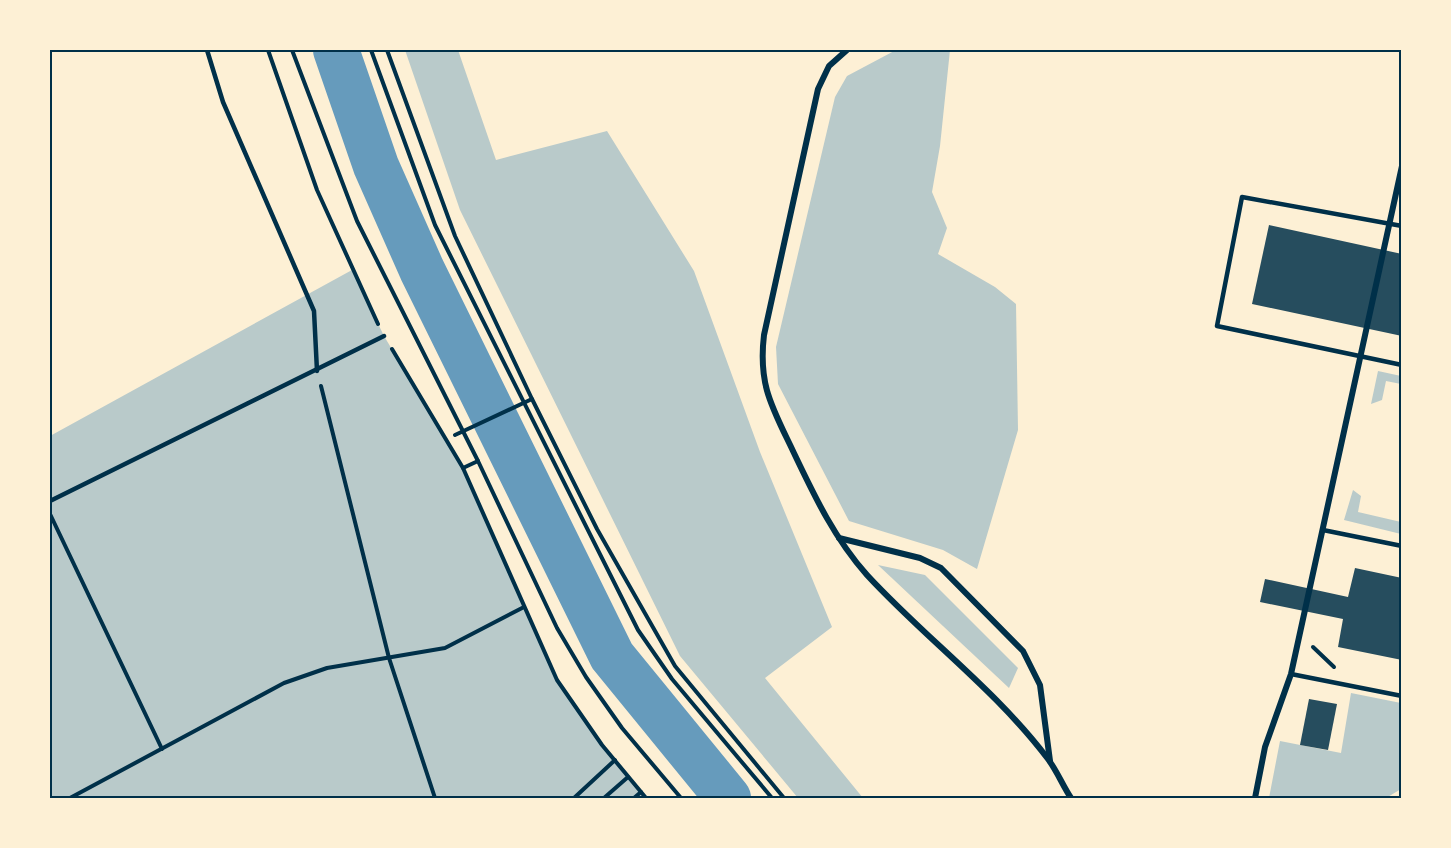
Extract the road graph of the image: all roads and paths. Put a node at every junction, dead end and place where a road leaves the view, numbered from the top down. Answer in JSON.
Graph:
{"nodes":[{"id":1,"x":207,"y":50,"type":"edge"},
{"id":2,"x":268,"y":50,"type":"edge"},
{"id":3,"x":292,"y":50,"type":"edge"},
{"id":4,"x":371,"y":50,"type":"edge"},
{"id":5,"x":387,"y":50,"type":"edge"},
{"id":6,"x":847,"y":50,"type":"edge"},
{"id":7,"x":1401,"y":166,"type":"edge"},
{"id":8,"x":1389,"y":224,"type":"junction"},
{"id":9,"x":1401,"y":226,"type":"edge"},
{"id":10,"x":384,"y":336,"type":"junction"},
{"id":11,"x":1360,"y":356,"type":"junction"},
{"id":12,"x":1401,"y":365,"type":"edge"},
{"id":13,"x":317,"y":371,"type":"junction"},
{"id":14,"x":532,"y":399,"type":"junction"},
{"id":15,"x":522,"y":403,"type":"junction"},
{"id":16,"x":463,"y":431,"type":"junction"},
{"id":17,"x":455,"y":435,"type":"dead end"},
{"id":18,"x":478,"y":461,"type":"junction"},
{"id":19,"x":463,"y":468,"type":"junction"},
{"id":20,"x":50,"y":501,"type":"edge"},
{"id":21,"x":50,"y":512,"type":"edge"},
{"id":22,"x":1323,"y":530,"type":"junction"},
{"id":23,"x":838,"y":538,"type":"junction"},
{"id":24,"x":1401,"y":546,"type":"edge"},
{"id":25,"x":524,"y":607,"type":"junction"},
{"id":26,"x":1312,"y":646,"type":"dead end"},
{"id":27,"x":389,"y":658,"type":"junction"},
{"id":28,"x":1335,"y":668,"type":"dead end"},
{"id":29,"x":1292,"y":674,"type":"junction"},
{"id":30,"x":1401,"y":696,"type":"edge"},
{"id":31,"x":162,"y":749,"type":"junction"},
{"id":32,"x":615,"y":760,"type":"junction"},
{"id":33,"x":1050,"y":760,"type":"junction"},
{"id":34,"x":628,"y":777,"type":"junction"},
{"id":35,"x":641,"y":792,"type":"junction"},
{"id":36,"x":70,"y":798,"type":"edge"},
{"id":37,"x":435,"y":798,"type":"edge"},
{"id":38,"x":574,"y":798,"type":"edge"},
{"id":39,"x":604,"y":798,"type":"edge"},
{"id":40,"x":634,"y":798,"type":"edge"},
{"id":41,"x":646,"y":798,"type":"edge"},
{"id":42,"x":681,"y":798,"type":"edge"},
{"id":43,"x":772,"y":798,"type":"edge"},
{"id":44,"x":784,"y":798,"type":"edge"},
{"id":45,"x":1071,"y":798,"type":"edge"},
{"id":46,"x":1255,"y":798,"type":"edge"}],
"edges":[{"from":1,"to":13,"type":"lane"},
{"from":2,"to":10,"type":"path"},
{"from":3,"to":16,"type":"path"},
{"from":4,"to":15,"type":"path"},
{"from":5,"to":14,"type":"path"},
{"from":6,"to":23,"type":"street"},
{"from":7,"to":8,"type":"street"},
{"from":8,"to":9,"type":"lane"},
{"from":8,"to":11,"type":"street"},
{"from":8,"to":11,"type":"lane"},
{"from":10,"to":13,"type":"lane"},
{"from":10,"to":19,"type":"path"},
{"from":11,"to":12,"type":"lane"},
{"from":11,"to":22,"type":"street"},
{"from":13,"to":20,"type":"lane"},
{"from":13,"to":27,"type":"path"},
{"from":14,"to":15,"type":"path"},
{"from":14,"to":44,"type":"path"},
{"from":15,"to":16,"type":"path"},
{"from":15,"to":43,"type":"path"},
{"from":16,"to":17,"type":"path"},
{"from":16,"to":18,"type":"path"},
{"from":18,"to":19,"type":"path"},
{"from":18,"to":42,"type":"path"},
{"from":19,"to":25,"type":"path"},
{"from":21,"to":31,"type":"path"},
{"from":22,"to":24,"type":"lane"},
{"from":22,"to":29,"type":"street"},
{"from":23,"to":33,"type":"street"},
{"from":23,"to":33,"type":"street"},
{"from":25,"to":27,"type":"path"},
{"from":25,"to":32,"type":"path"},
{"from":26,"to":28,"type":"path"},
{"from":27,"to":31,"type":"path"},
{"from":27,"to":37,"type":"path"},
{"from":29,"to":30,"type":"lane"},
{"from":29,"to":46,"type":"street"},
{"from":31,"to":36,"type":"path"},
{"from":32,"to":34,"type":"path"},
{"from":32,"to":38,"type":"path"},
{"from":33,"to":45,"type":"street"},
{"from":34,"to":35,"type":"path"},
{"from":34,"to":39,"type":"path"},
{"from":35,"to":40,"type":"path"},
{"from":35,"to":41,"type":"path"}]}
